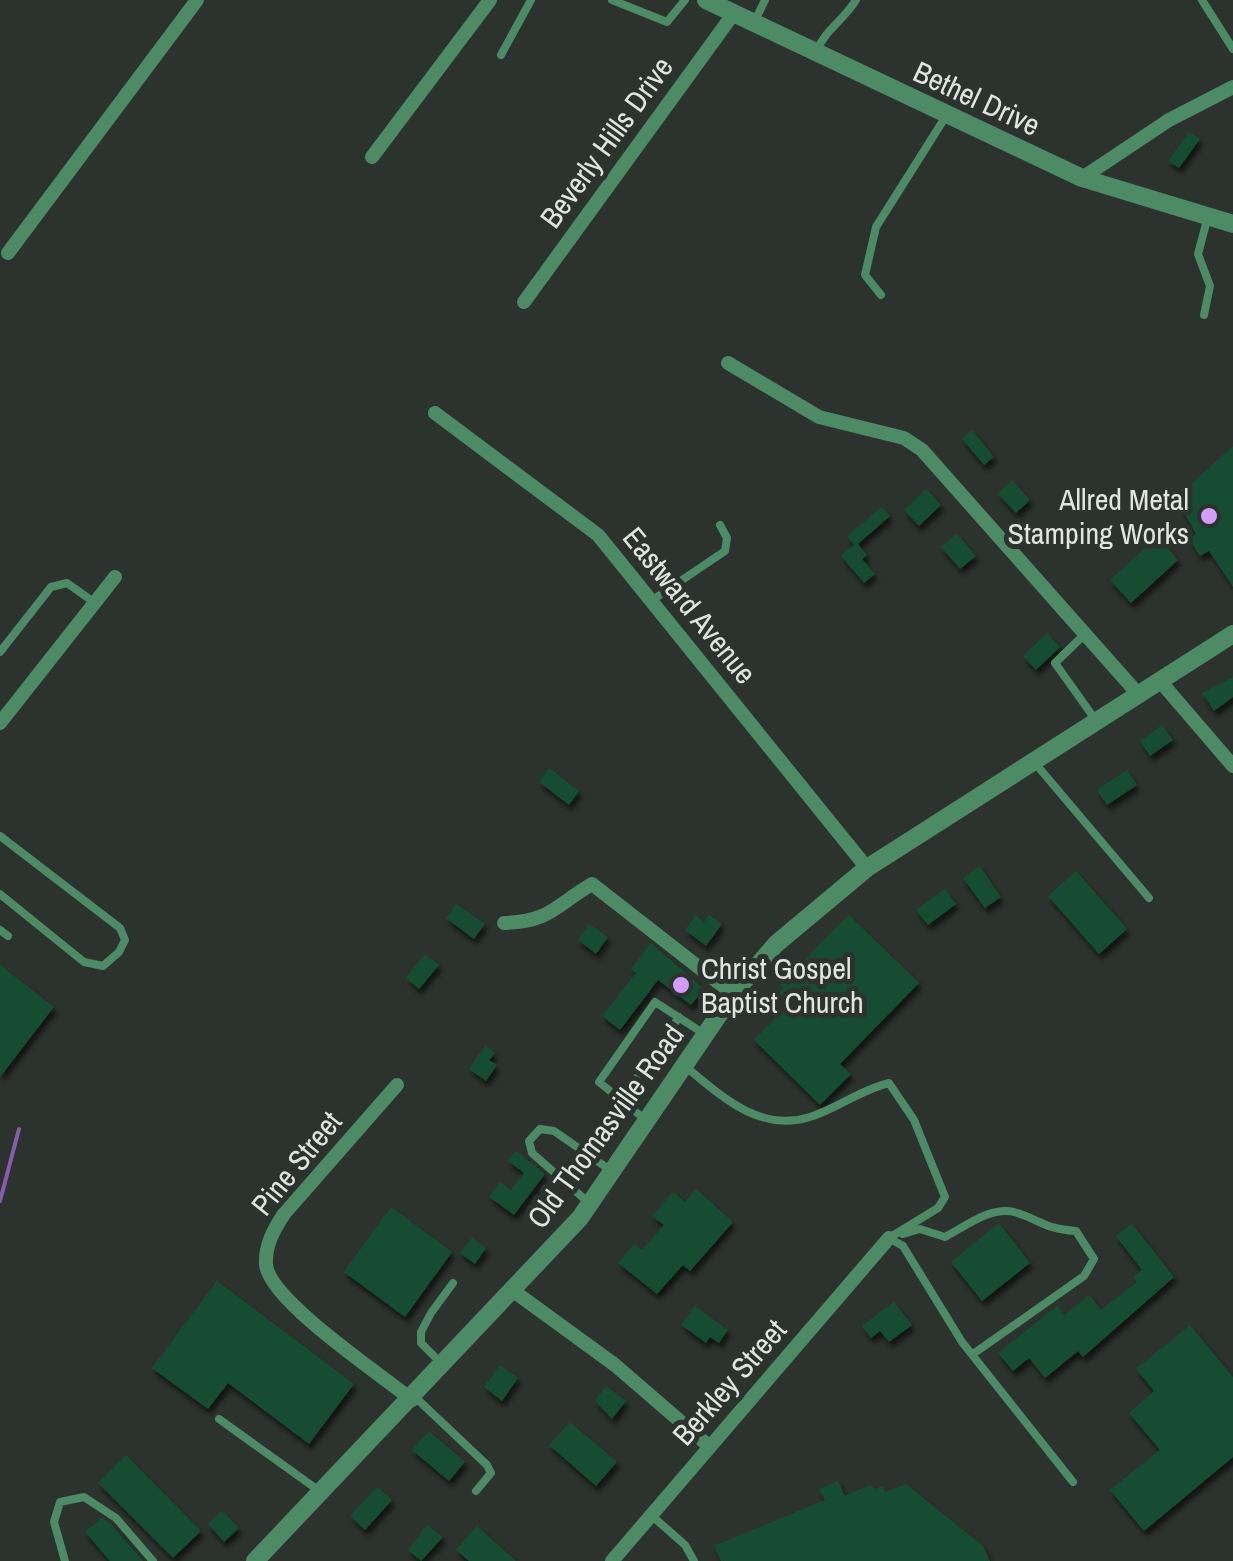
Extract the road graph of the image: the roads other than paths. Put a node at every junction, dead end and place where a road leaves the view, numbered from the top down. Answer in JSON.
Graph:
{"nodes":[{"id":1,"x":197,"y":0,"type":"edge"},
{"id":2,"x":490,"y":0,"type":"edge"},
{"id":3,"x":531,"y":0,"type":"edge"},
{"id":4,"x":612,"y":0,"type":"edge"},
{"id":5,"x":685,"y":0,"type":"edge"},
{"id":6,"x":706,"y":0,"type":"edge"},
{"id":7,"x":765,"y":0,"type":"edge"},
{"id":8,"x":856,"y":0,"type":"edge"},
{"id":9,"x":1202,"y":0,"type":"edge"},
{"id":10,"x":734,"y":13,"type":"junction"},
{"id":11,"x":754,"y":23,"type":"junction"},
{"id":12,"x":1233,"y":49,"type":"edge"},
{"id":13,"x":816,"y":52,"type":"junction"},
{"id":14,"x":500,"y":54,"type":"dead end"},
{"id":15,"x":1233,"y":87,"type":"edge"},
{"id":16,"x":947,"y":114,"type":"junction"},
{"id":17,"x":372,"y":157,"type":"dead end"},
{"id":18,"x":1082,"y":178,"type":"junction"},
{"id":19,"x":1208,"y":216,"type":"junction"},
{"id":20,"x":1233,"y":224,"type":"edge"},
{"id":21,"x":8,"y":253,"type":"dead end"},
{"id":22,"x":880,"y":295,"type":"dead end"},
{"id":23,"x":524,"y":302,"type":"dead end"},
{"id":24,"x":1204,"y":314,"type":"dead end"},
{"id":25,"x":728,"y":363,"type":"dead end"},
{"id":26,"x":435,"y":414,"type":"dead end"},
{"id":27,"x":720,"y":525,"type":"dead end"},
{"id":28,"x":115,"y":578,"type":"dead end"},
{"id":29,"x":651,"y":600,"type":"junction"},
{"id":30,"x":95,"y":603,"type":"junction"},
{"id":31,"x":1085,"y":634,"type":"junction"},
{"id":32,"x":1233,"y":634,"type":"edge"},
{"id":33,"x":0,"y":652,"type":"edge"},
{"id":34,"x":1160,"y":682,"type":"junction"},
{"id":35,"x":1139,"y":695,"type":"junction"},
{"id":36,"x":1097,"y":722,"type":"junction"},
{"id":37,"x":0,"y":723,"type":"edge"},
{"id":38,"x":1034,"y":762,"type":"junction"},
{"id":39,"x":1233,"y":766,"type":"edge"},
{"id":40,"x":4,"y":839,"type":"edge"},
{"id":41,"x":0,"y":851,"type":"edge"},
{"id":42,"x":868,"y":868,"type":"junction"},
{"id":43,"x":0,"y":894,"type":"edge"},
{"id":44,"x":1149,"y":898,"type":"dead end"},
{"id":45,"x":504,"y":923,"type":"dead end"},
{"id":46,"x":734,"y":994,"type":"junction"},
{"id":47,"x":679,"y":1017,"type":"junction"},
{"id":48,"x":706,"y":1034,"type":"junction"},
{"id":49,"x":685,"y":1066,"type":"junction"},
{"id":50,"x":397,"y":1085,"type":"dead end"},
{"id":51,"x":622,"y":1101,"type":"junction"},
{"id":52,"x":648,"y":1121,"type":"junction"},
{"id":53,"x":613,"y":1172,"type":"junction"},
{"id":54,"x":590,"y":1204,"type":"junction"},
{"id":55,"x":889,"y":1238,"type":"junction"},
{"id":56,"x":453,"y":1284,"type":"dead end"},
{"id":57,"x":512,"y":1290,"type":"junction"},
{"id":58,"x":973,"y":1354,"type":"junction"},
{"id":59,"x":443,"y":1365,"type":"junction"},
{"id":60,"x":414,"y":1398,"type":"junction"},
{"id":61,"x":219,"y":1418,"type":"dead end"},
{"id":62,"x":710,"y":1446,"type":"junction"},
{"id":63,"x":1073,"y":1482,"type":"dead end"},
{"id":64,"x":476,"y":1491,"type":"dead end"},
{"id":65,"x":322,"y":1493,"type":"junction"},
{"id":66,"x":651,"y":1515,"type":"junction"},
{"id":67,"x":65,"y":1561,"type":"edge"},
{"id":68,"x":153,"y":1561,"type":"edge"},
{"id":69,"x":254,"y":1561,"type":"edge"},
{"id":70,"x":612,"y":1561,"type":"edge"},
{"id":71,"x":694,"y":1561,"type":"edge"}],
"edges":[{"from":1,"to":21,"type":"street"},
{"from":2,"to":17,"type":"street"},
{"from":3,"to":14,"type":"lane"},
{"from":4,"to":5,"type":"lane"},
{"from":6,"to":10,"type":"street","name":"Bethel Drive"},
{"from":7,"to":11,"type":"lane"},
{"from":8,"to":13,"type":"lane"},
{"from":9,"to":12,"type":"lane"},
{"from":10,"to":11,"type":"street","name":"Bethel Drive"},
{"from":10,"to":23,"type":"street","name":"Beverly Hills Drive"},
{"from":11,"to":13,"type":"street","name":"Bethel Drive"},
{"from":13,"to":16,"type":"street","name":"Bethel Drive"},
{"from":15,"to":18,"type":"street"},
{"from":16,"to":18,"type":"street","name":"Bethel Drive"},
{"from":16,"to":22,"type":"lane"},
{"from":18,"to":19,"type":"street","name":"Bethel Drive"},
{"from":19,"to":20,"type":"street","name":"Bethel Drive"},
{"from":19,"to":24,"type":"lane"},
{"from":25,"to":31,"type":"street"},
{"from":26,"to":29,"type":"street","name":"Eastward Avenue"},
{"from":27,"to":29,"type":"lane"},
{"from":28,"to":30,"type":"street"},
{"from":29,"to":42,"type":"street","name":"Eastward Avenue"},
{"from":30,"to":33,"type":"lane"},
{"from":30,"to":37,"type":"street"},
{"from":31,"to":35,"type":"street"},
{"from":31,"to":36,"type":"lane"},
{"from":32,"to":34,"type":"street","name":"Old Thomasville Road"},
{"from":34,"to":35,"type":"street","name":"Old Thomasville Road"},
{"from":34,"to":39,"type":"street"},
{"from":35,"to":36,"type":"street","name":"Old Thomasville Road"},
{"from":36,"to":38,"type":"street","name":"Old Thomasville Road"},
{"from":38,"to":42,"type":"street","name":"Old Thomasville Road"},
{"from":38,"to":44,"type":"lane"},
{"from":40,"to":41,"type":"lane"},
{"from":40,"to":43,"type":"lane"},
{"from":42,"to":46,"type":"street","name":"Old Thomasville Road"},
{"from":45,"to":46,"type":"street"},
{"from":46,"to":48,"type":"street","name":"Old Thomasville Road"},
{"from":47,"to":48,"type":"lane"},
{"from":47,"to":51,"type":"lane"},
{"from":47,"to":51,"type":"lane"},
{"from":48,"to":49,"type":"street","name":"Old Thomasville Road"},
{"from":49,"to":52,"type":"street","name":"Old Thomasville Road"},
{"from":49,"to":55,"type":"lane"},
{"from":50,"to":60,"type":"street","name":"Pine Street"},
{"from":51,"to":52,"type":"lane"},
{"from":52,"to":53,"type":"street","name":"Old Thomasville Road"},
{"from":53,"to":54,"type":"street","name":"Old Thomasville Road"},
{"from":53,"to":54,"type":"lane"},
{"from":54,"to":57,"type":"street","name":"Old Thomasville Road"},
{"from":55,"to":58,"type":"lane"},
{"from":55,"to":58,"type":"lane"},
{"from":55,"to":62,"type":"street","name":"Berkley Street"},
{"from":56,"to":59,"type":"lane"},
{"from":57,"to":59,"type":"street","name":"Old Thomasville Road"},
{"from":57,"to":62,"type":"street"},
{"from":58,"to":63,"type":"lane"},
{"from":59,"to":60,"type":"street","name":"Old Thomasville Road"},
{"from":60,"to":64,"type":"lane"},
{"from":60,"to":65,"type":"street","name":"Old Thomasville Road"},
{"from":61,"to":65,"type":"lane"},
{"from":62,"to":66,"type":"street","name":"Berkley Street"},
{"from":65,"to":69,"type":"street","name":"Old Thomasville Road"},
{"from":66,"to":70,"type":"street","name":"Berkley Street"},
{"from":66,"to":71,"type":"lane"},
{"from":67,"to":68,"type":"lane"}]}
